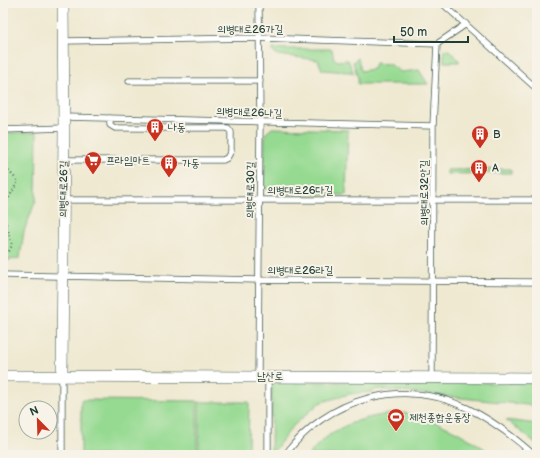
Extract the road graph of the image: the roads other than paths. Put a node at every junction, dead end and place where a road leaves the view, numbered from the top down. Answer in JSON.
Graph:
{"nodes":[{"id":1,"x":63,"y":3,"type":"edge"},
{"id":2,"x":259,"y":3,"type":"edge"},
{"id":3,"x":442,"y":3,"type":"edge"},
{"id":4,"x":466,"y":24,"type":"junction"},
{"id":5,"x":260,"y":38,"type":"junction"},
{"id":6,"x":63,"y":41,"type":"junction"},
{"id":7,"x":438,"y":44,"type":"junction"},
{"id":8,"x":129,"y":81,"type":"dead end"},
{"id":9,"x":260,"y":82,"type":"junction"},
{"id":10,"x":537,"y":89,"type":"edge"},
{"id":11,"x":110,"y":118,"type":"junction"},
{"id":12,"x":260,"y":122,"type":"junction"},
{"id":13,"x":64,"y":123,"type":"junction"},
{"id":14,"x":433,"y":126,"type":"junction"},
{"id":15,"x":3,"y":130,"type":"edge"},
{"id":16,"x":64,"y":160,"type":"junction"},
{"id":17,"x":63,"y":200,"type":"junction"},
{"id":18,"x":260,"y":200,"type":"junction"},
{"id":19,"x":537,"y":200,"type":"edge"},
{"id":20,"x":434,"y":201,"type":"junction"},
{"id":21,"x":3,"y":275,"type":"edge"},
{"id":22,"x":63,"y":277,"type":"junction"},
{"id":23,"x":259,"y":280,"type":"junction"},
{"id":24,"x":434,"y":281,"type":"junction"},
{"id":25,"x":537,"y":282,"type":"edge"},
{"id":26,"x":3,"y":376,"type":"edge"},
{"id":27,"x":62,"y":376,"type":"junction"},
{"id":28,"x":263,"y":376,"type":"junction"},
{"id":29,"x":432,"y":377,"type":"junction"},
{"id":30,"x":537,"y":378,"type":"edge"},
{"id":31,"x":62,"y":455,"type":"edge"},
{"id":32,"x":268,"y":455,"type":"edge"},
{"id":33,"x":285,"y":455,"type":"edge"},
{"id":34,"x":534,"y":455,"type":"edge"}],
"edges":[{"from":1,"to":6,"type":"street","name":"의병대로26길"},
{"from":2,"to":5,"type":"lane","name":"의병대로30길"},
{"from":3,"to":4,"type":"lane"},
{"from":4,"to":7,"type":"lane"},
{"from":4,"to":10,"type":"lane"},
{"from":5,"to":6,"type":"lane","name":"의병대로26가길"},
{"from":5,"to":7,"type":"lane","name":"의병대로26가길"},
{"from":5,"to":9,"type":"lane","name":"의병대로30길"},
{"from":6,"to":13,"type":"street","name":"의병대로26길"},
{"from":7,"to":14,"type":"lane","name":"의병대로32안길"},
{"from":8,"to":9,"type":"lane"},
{"from":9,"to":12,"type":"lane","name":"의병대로30길"},
{"from":11,"to":12,"type":"lane","name":"의병대로26나길"},
{"from":11,"to":13,"type":"lane","name":"의병대로26나길"},
{"from":11,"to":16,"type":"lane"},
{"from":12,"to":14,"type":"lane","name":"의병대로26나길"},
{"from":12,"to":18,"type":"lane","name":"의병대로30길"},
{"from":13,"to":15,"type":"lane","name":"의병대로26나길"},
{"from":13,"to":16,"type":"street","name":"의병대로26길"},
{"from":14,"to":20,"type":"lane","name":"의병대로32안길"},
{"from":16,"to":17,"type":"street","name":"의병대로26길"},
{"from":17,"to":18,"type":"lane","name":"의병대로26다길"},
{"from":17,"to":22,"type":"street","name":"의병대로26길"},
{"from":18,"to":20,"type":"lane","name":"의병대로26다길"},
{"from":18,"to":23,"type":"lane","name":"의병대로30길"},
{"from":19,"to":20,"type":"lane","name":"의병대로26다길"},
{"from":20,"to":24,"type":"lane","name":"의병대로32안길"},
{"from":21,"to":22,"type":"lane","name":"의병대로26라길"},
{"from":22,"to":23,"type":"lane","name":"의병대로26라길"},
{"from":22,"to":27,"type":"street","name":"의병대로26길"},
{"from":23,"to":24,"type":"lane","name":"의병대로26라길"},
{"from":23,"to":28,"type":"lane","name":"의병대로30길"},
{"from":24,"to":25,"type":"lane","name":"의병대로26라길"},
{"from":24,"to":29,"type":"lane","name":"의병대로32안길"},
{"from":26,"to":27,"type":"street","name":"남산로"},
{"from":27,"to":28,"type":"street","name":"남산로"},
{"from":27,"to":31,"type":"lane"},
{"from":28,"to":29,"type":"street","name":"남산로"},
{"from":28,"to":32,"type":"lane","name":"의병대로30길"},
{"from":29,"to":30,"type":"street","name":"남산로"},
{"from":33,"to":34,"type":"lane"}]}
